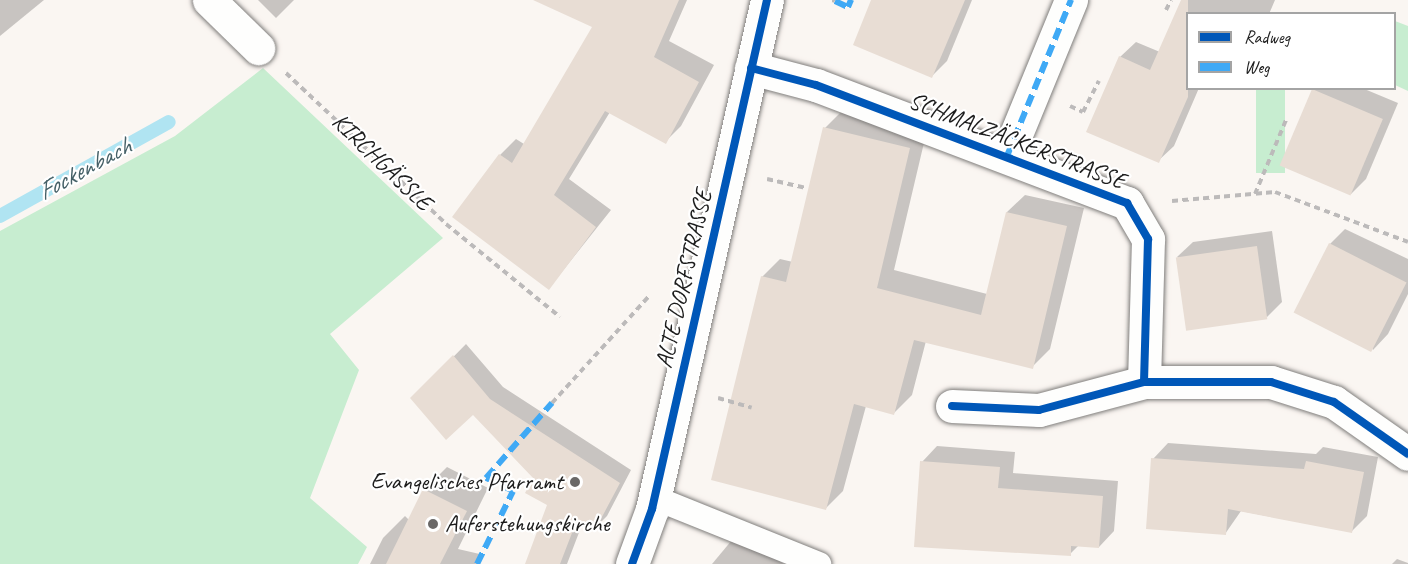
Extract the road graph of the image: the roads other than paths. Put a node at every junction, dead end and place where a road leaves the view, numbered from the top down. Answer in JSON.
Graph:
{"nodes":[{"id":1,"x":209,"y":0,"type":"edge"},
{"id":2,"x":766,"y":0,"type":"edge"},
{"id":3,"x":1071,"y":0,"type":"edge"},
{"id":4,"x":258,"y":48,"type":"road end"},
{"id":5,"x":751,"y":68,"type":"junction"},
{"id":6,"x":1007,"y":156,"type":"junction"},
{"id":7,"x":1144,"y":382,"type":"junction"},
{"id":8,"x":952,"y":406,"type":"dead end"},
{"id":9,"x":1408,"y":454,"type":"edge"},
{"id":10,"x":655,"y":498,"type":"junction"},
{"id":11,"x":632,"y":564,"type":"edge"},
{"id":12,"x":819,"y":564,"type":"edge"}],
"edges":[{"from":1,"to":4,"type":"street"},
{"from":2,"to":5,"type":"street","name":"ALTE DORFSTRASSE"},
{"from":3,"to":6,"type":"street"},
{"from":5,"to":6,"type":"street","name":"SCHMALZÄCKERSTRASSE"},
{"from":5,"to":10,"type":"street","name":"ALTE DORFSTRASSE"},
{"from":6,"to":7,"type":"street","name":"SCHMALZÄCKERSTRASSE"},
{"from":7,"to":8,"type":"street"},
{"from":7,"to":9,"type":"street"},
{"from":10,"to":11,"type":"street","name":"ALTE DORFSTRASSE"},
{"from":10,"to":12,"type":"lane"}]}
